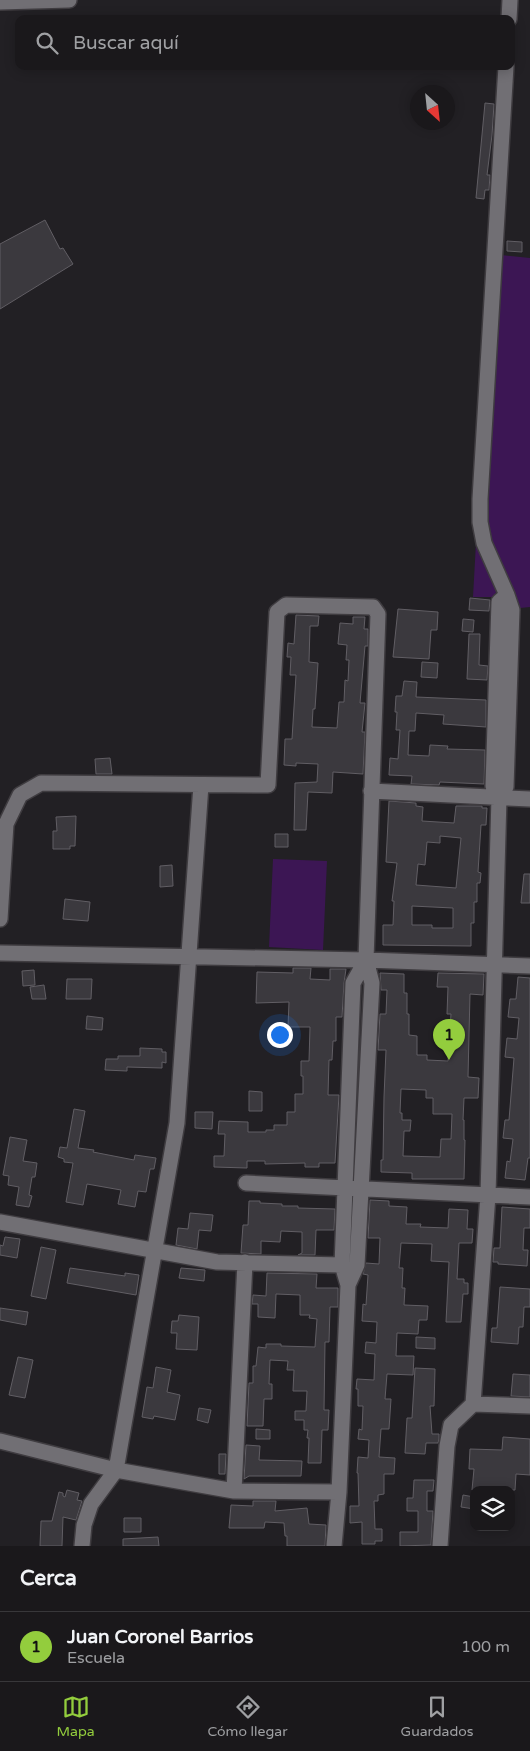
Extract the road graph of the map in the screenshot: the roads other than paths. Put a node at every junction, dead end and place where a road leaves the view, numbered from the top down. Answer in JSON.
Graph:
{"nodes":[{"id":1,"x":69,"y":0,"type":"edge"},
{"id":2,"x":510,"y":0,"type":"edge"},
{"id":3,"x":0,"y":2,"type":"edge"},
{"id":4,"x":509,"y":15,"type":"edge"},
{"id":5,"x":506,"y":70,"type":"edge"},
{"id":6,"x":201,"y":785,"type":"junction"},
{"id":7,"x":371,"y":791,"type":"junction"},
{"id":8,"x":499,"y":797,"type":"junction"},
{"id":9,"x":530,"y":799,"type":"edge"},
{"id":10,"x":0,"y":919,"type":"edge"},
{"id":11,"x":0,"y":953,"type":"edge"},
{"id":12,"x":189,"y":956,"type":"junction"},
{"id":13,"x":366,"y":960,"type":"junction"},
{"id":14,"x":494,"y":965,"type":"junction"},
{"id":15,"x":530,"y":966,"type":"edge"},
{"id":16,"x":246,"y":1183,"type":"dead end"},
{"id":17,"x":346,"y":1187,"type":"junction"},
{"id":18,"x":362,"y":1188,"type":"junction"},
{"id":19,"x":488,"y":1195,"type":"junction"},
{"id":20,"x":530,"y":1197,"type":"edge"},
{"id":21,"x":0,"y":1222,"type":"edge"},
{"id":22,"x":155,"y":1250,"type":"junction"},
{"id":23,"x":245,"y":1262,"type":"junction"},
{"id":24,"x":342,"y":1265,"type":"junction"},
{"id":25,"x":348,"y":1285,"type":"junction"},
{"id":26,"x":473,"y":1404,"type":"junction"},
{"id":27,"x":530,"y":1406,"type":"edge"},
{"id":28,"x":0,"y":1441,"type":"edge"},
{"id":29,"x":116,"y":1470,"type":"junction"},
{"id":30,"x":234,"y":1491,"type":"junction"},
{"id":31,"x":339,"y":1492,"type":"junction"},
{"id":32,"x":82,"y":1546,"type":"edge"},
{"id":33,"x":334,"y":1546,"type":"edge"},
{"id":34,"x":440,"y":1546,"type":"edge"}],
"edges":[{"from":1,"to":3,"type":"street"},
{"from":2,"to":4,"type":"street"},
{"from":5,"to":8,"type":"street"},
{"from":6,"to":7,"type":"street"},
{"from":6,"to":10,"type":"street"},
{"from":6,"to":12,"type":"street"},
{"from":7,"to":8,"type":"street"},
{"from":7,"to":13,"type":"street"},
{"from":8,"to":9,"type":"street"},
{"from":8,"to":14,"type":"street"},
{"from":11,"to":12,"type":"street"},
{"from":12,"to":13,"type":"street"},
{"from":12,"to":22,"type":"street"},
{"from":13,"to":14,"type":"street"},
{"from":13,"to":17,"type":"street"},
{"from":13,"to":18,"type":"street"},
{"from":14,"to":15,"type":"street"},
{"from":14,"to":19,"type":"street"},
{"from":16,"to":17,"type":"street"},
{"from":17,"to":18,"type":"street"},
{"from":17,"to":24,"type":"street"},
{"from":18,"to":19,"type":"street"},
{"from":18,"to":25,"type":"street"},
{"from":19,"to":20,"type":"street"},
{"from":19,"to":26,"type":"street"},
{"from":21,"to":22,"type":"street"},
{"from":22,"to":23,"type":"street"},
{"from":22,"to":29,"type":"street"},
{"from":23,"to":24,"type":"street"},
{"from":23,"to":30,"type":"street"},
{"from":24,"to":25,"type":"street"},
{"from":25,"to":31,"type":"street"},
{"from":26,"to":27,"type":"street"},
{"from":26,"to":34,"type":"street"},
{"from":28,"to":29,"type":"street"},
{"from":29,"to":30,"type":"street"},
{"from":29,"to":32,"type":"street"},
{"from":30,"to":31,"type":"street"},
{"from":31,"to":33,"type":"street"}]}
